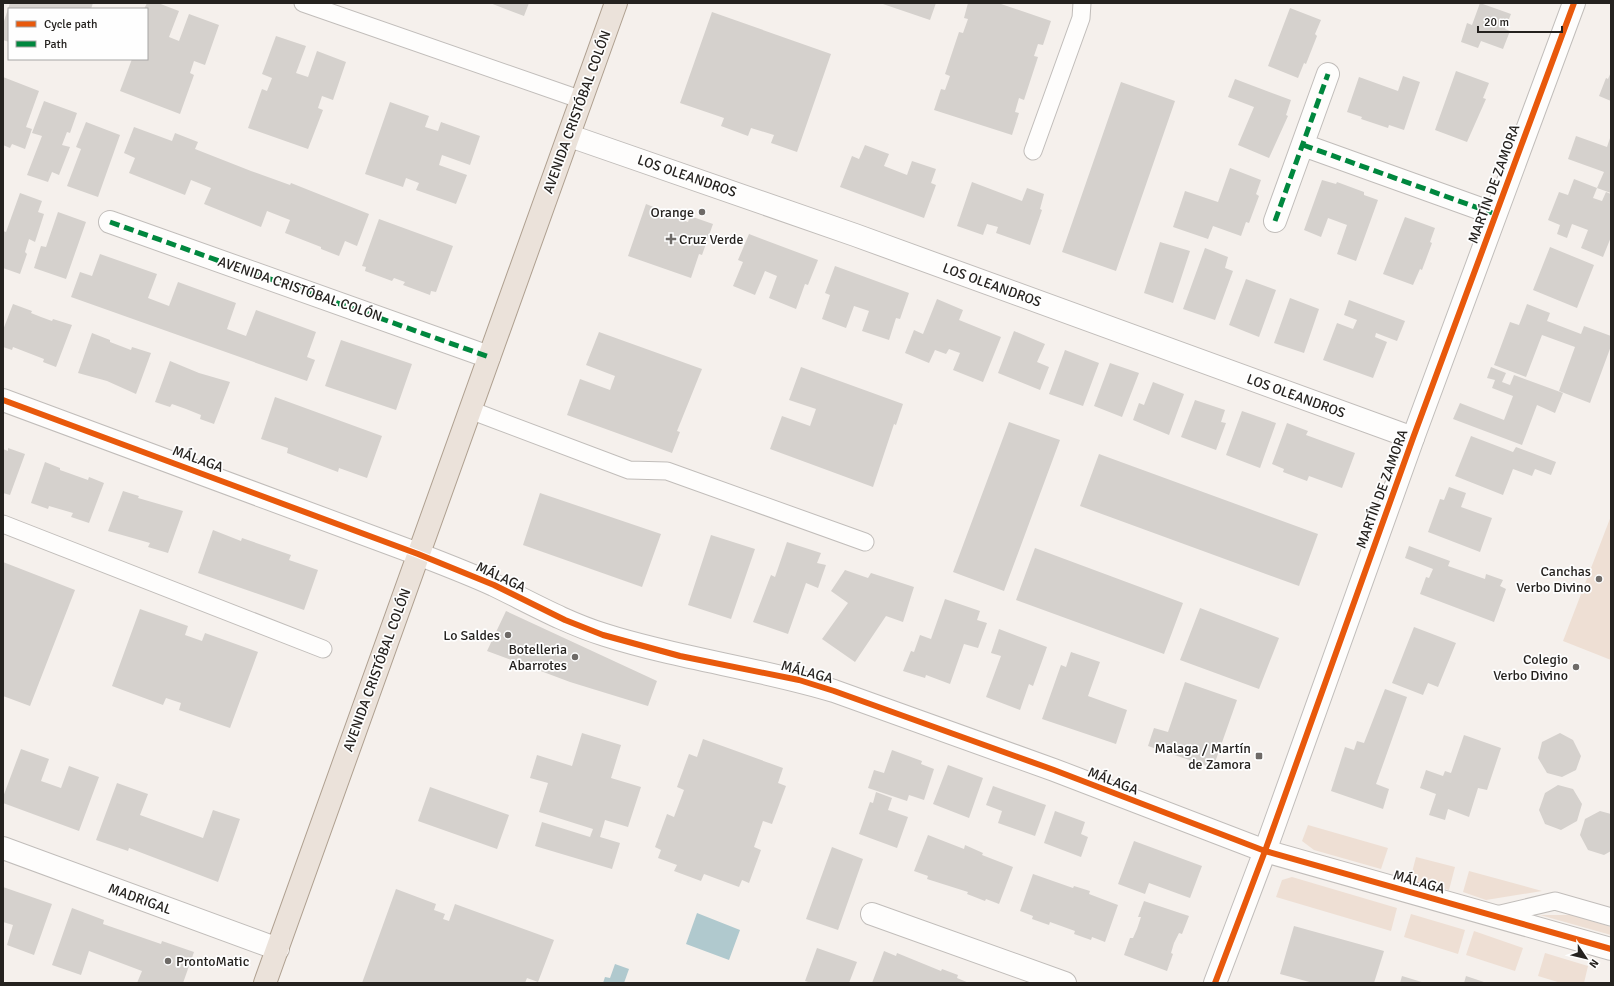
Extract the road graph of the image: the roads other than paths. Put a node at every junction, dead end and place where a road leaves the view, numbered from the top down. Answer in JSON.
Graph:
{"nodes":[{"id":1,"x":303,"y":3,"type":"edge"},
{"id":2,"x":616,"y":3,"type":"edge"},
{"id":3,"x":1082,"y":3,"type":"edge"},
{"id":4,"x":1574,"y":3,"type":"edge"},
{"id":5,"x":346,"y":10,"type":"edge"},
{"id":6,"x":1328,"y":74,"type":"dead end"},
{"id":7,"x":582,"y":100,"type":"junction"},
{"id":8,"x":570,"y":136,"type":"junction"},
{"id":9,"x":1303,"y":145,"type":"junction"},
{"id":10,"x":1033,"y":151,"type":"dead end"},
{"id":11,"x":1495,"y":214,"type":"junction"},
{"id":12,"x":1275,"y":221,"type":"dead end"},
{"id":13,"x":110,"y":222,"type":"dead end"},
{"id":14,"x":489,"y":357,"type":"junction"},
{"id":15,"x":3,"y":400,"type":"edge"},
{"id":16,"x":470,"y":410,"type":"junction"},
{"id":17,"x":1413,"y":438,"type":"junction"},
{"id":18,"x":3,"y":524,"type":"edge"},
{"id":19,"x":865,"y":542,"type":"dead end"},
{"id":20,"x":418,"y":554,"type":"junction"},
{"id":21,"x":323,"y":650,"type":"dead end"},
{"id":22,"x":3,"y":848,"type":"edge"},
{"id":23,"x":1265,"y":851,"type":"junction"},
{"id":24,"x":872,"y":914,"type":"dead end"},
{"id":25,"x":1491,"y":916,"type":"junction"},
{"id":26,"x":1611,"y":917,"type":"edge"},
{"id":27,"x":278,"y":949,"type":"junction"},
{"id":28,"x":1611,"y":949,"type":"edge"},
{"id":29,"x":265,"y":983,"type":"edge"},
{"id":30,"x":1066,"y":983,"type":"edge"},
{"id":31,"x":1215,"y":983,"type":"edge"}],
"edges":[{"from":1,"to":5,"type":"lane"},
{"from":2,"to":7,"type":"main road","name":"AVENIDA CRISTÓBAL COLÓN"},
{"from":3,"to":10,"type":"lane"},
{"from":4,"to":11,"type":"street","name":"MARTÍN DE ZAMORA"},
{"from":5,"to":7,"type":"lane"},
{"from":6,"to":9,"type":"street"},
{"from":7,"to":8,"type":"main road","name":"AVENIDA CRISTÓBAL COLÓN"},
{"from":8,"to":14,"type":"main road","name":"AVENIDA CRISTÓBAL COLÓN"},
{"from":8,"to":17,"type":"street","name":"LOS OLEANDROS"},
{"from":9,"to":11,"type":"street"},
{"from":9,"to":12,"type":"street"},
{"from":11,"to":17,"type":"street","name":"MARTÍN DE ZAMORA"},
{"from":13,"to":14,"type":"street","name":"AVENIDA CRISTÓBAL COLÓN"},
{"from":14,"to":16,"type":"main road","name":"AVENIDA CRISTÓBAL COLÓN"},
{"from":15,"to":20,"type":"street","name":"MÁLAGA"},
{"from":16,"to":19,"type":"lane"},
{"from":16,"to":20,"type":"main road","name":"AVENIDA CRISTÓBAL COLÓN"},
{"from":17,"to":23,"type":"street","name":"MARTÍN DE ZAMORA"},
{"from":18,"to":21,"type":"lane"},
{"from":20,"to":23,"type":"street","name":"MÁLAGA"},
{"from":20,"to":27,"type":"main road","name":"AVENIDA CRISTÓBAL COLÓN"},
{"from":22,"to":27,"type":"street","name":"MADRIGAL"},
{"from":23,"to":25,"type":"street","name":"MÁLAGA"},
{"from":23,"to":31,"type":"street","name":"MARTÍN DE ZAMORA"},
{"from":24,"to":30,"type":"street"},
{"from":25,"to":26,"type":"lane"},
{"from":25,"to":28,"type":"street","name":"MÁLAGA"},
{"from":27,"to":29,"type":"main road","name":"AVENIDA CRISTÓBAL COLÓN"}]}
